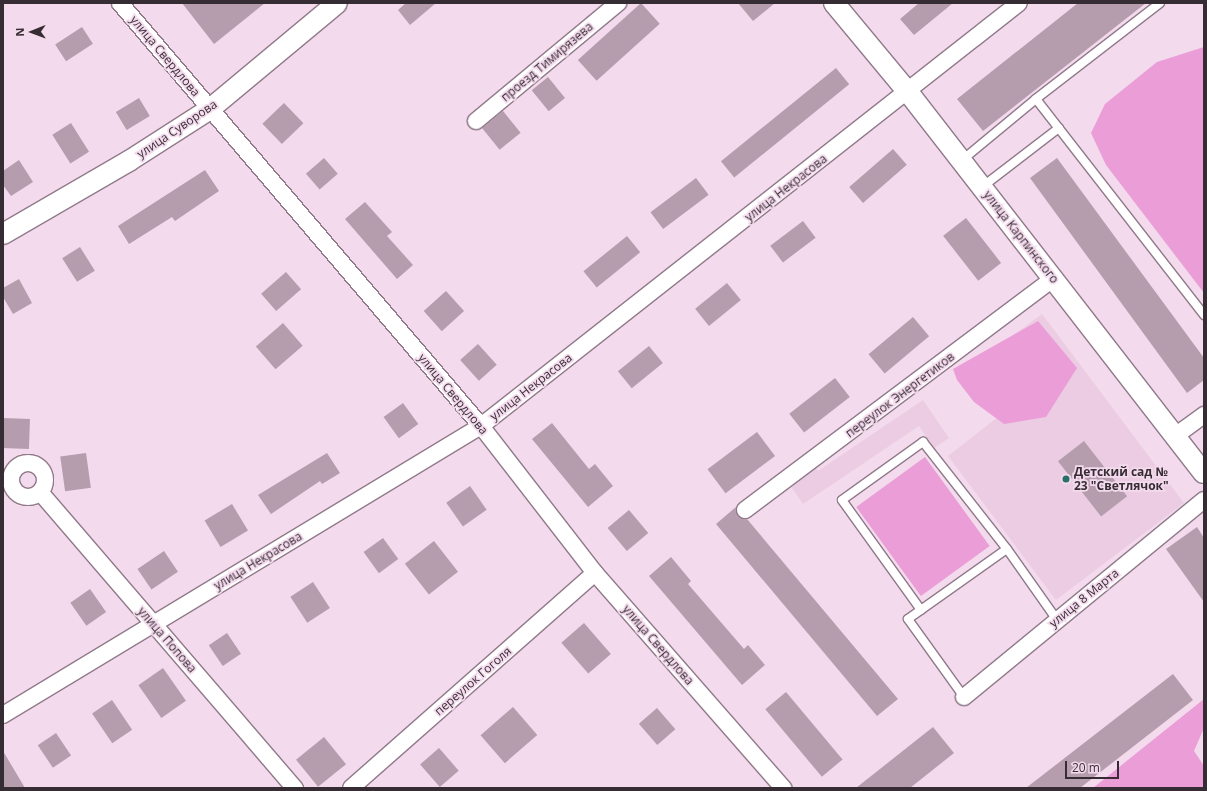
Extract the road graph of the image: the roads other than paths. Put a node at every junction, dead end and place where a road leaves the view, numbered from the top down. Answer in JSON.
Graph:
{"nodes":[{"id":1,"x":120,"y":3,"type":"edge"},
{"id":2,"x":337,"y":3,"type":"edge"},
{"id":3,"x":618,"y":3,"type":"edge"},
{"id":4,"x":834,"y":3,"type":"edge"},
{"id":5,"x":1019,"y":3,"type":"edge"},
{"id":6,"x":1160,"y":3,"type":"edge"},
{"id":7,"x":908,"y":92,"type":"junction"},
{"id":8,"x":1036,"y":99,"type":"junction"},
{"id":9,"x":210,"y":109,"type":"junction"},
{"id":10,"x":476,"y":121,"type":"dead end"},
{"id":11,"x":1059,"y":128,"type":"junction"},
{"id":12,"x":962,"y":161,"type":"junction"},
{"id":13,"x":982,"y":187,"type":"junction"},
{"id":14,"x":3,"y":234,"type":"edge"},
{"id":15,"x":1053,"y":279,"type":"junction"},
{"id":16,"x":1204,"y":315,"type":"edge"},
{"id":17,"x":1204,"y":416,"type":"edge"},
{"id":18,"x":481,"y":426,"type":"junction"},
{"id":19,"x":1175,"y":436,"type":"junction"},
{"id":20,"x":1204,"y":473,"type":"edge"},
{"id":21,"x":40,"y":492,"type":"dead end"},
{"id":22,"x":1204,"y":500,"type":"edge"},
{"id":23,"x":746,"y":510,"type":"dead end"},
{"id":24,"x":1007,"y":549,"type":"junction"},
{"id":25,"x":595,"y":573,"type":"junction"},
{"id":26,"x":921,"y":610,"type":"junction"},
{"id":27,"x":1057,"y":620,"type":"junction"},
{"id":28,"x":153,"y":624,"type":"junction"},
{"id":29,"x":964,"y":697,"type":"joint"},
{"id":30,"x":3,"y":714,"type":"edge"},
{"id":31,"x":295,"y":788,"type":"edge"},
{"id":32,"x":351,"y":788,"type":"edge"},
{"id":33,"x":782,"y":788,"type":"edge"}],
"edges":[{"from":1,"to":9,"type":"street","name":"улица Свердлова"},
{"from":2,"to":9,"type":"street","name":"улица Суворова"},
{"from":3,"to":10,"type":"street","name":"проезд Тимирязева"},
{"from":4,"to":7,"type":"street","name":"улица Карпинского"},
{"from":5,"to":7,"type":"street","name":"улица Некрасова"},
{"from":6,"to":8,"type":"lane"},
{"from":7,"to":12,"type":"street","name":"улица Карпинского"},
{"from":7,"to":18,"type":"street","name":"улица Некрасова"},
{"from":8,"to":11,"type":"lane"},
{"from":8,"to":12,"type":"lane"},
{"from":9,"to":14,"type":"street","name":"улица Суворова"},
{"from":9,"to":18,"type":"street","name":"улица Свердлова"},
{"from":11,"to":13,"type":"lane"},
{"from":11,"to":16,"type":"lane"},
{"from":12,"to":13,"type":"street","name":"улица Карпинского"},
{"from":13,"to":15,"type":"street","name":"улица Карпинского"},
{"from":15,"to":19,"type":"street","name":"улица Карпинского"},
{"from":15,"to":23,"type":"street","name":"переулок Энергетиков"},
{"from":17,"to":19,"type":"street"},
{"from":18,"to":25,"type":"street","name":"улица Свердлова"},
{"from":18,"to":28,"type":"street","name":"улица Некрасова"},
{"from":19,"to":20,"type":"street","name":"улица Карпинского"},
{"from":21,"to":28,"type":"street","name":"улица Попова"},
{"from":22,"to":27,"type":"street","name":"улица 8 Марта"},
{"from":24,"to":26,"type":"lane"},
{"from":24,"to":26,"type":"lane"},
{"from":24,"to":27,"type":"lane"},
{"from":25,"to":32,"type":"street","name":"переулок Гоголя"},
{"from":25,"to":33,"type":"street","name":"улица Свердлова"},
{"from":26,"to":29,"type":"lane"},
{"from":27,"to":29,"type":"street","name":"улица 8 Марта"},
{"from":28,"to":30,"type":"street","name":"улица Некрасова"},
{"from":28,"to":31,"type":"street","name":"улица Попова"}]}
